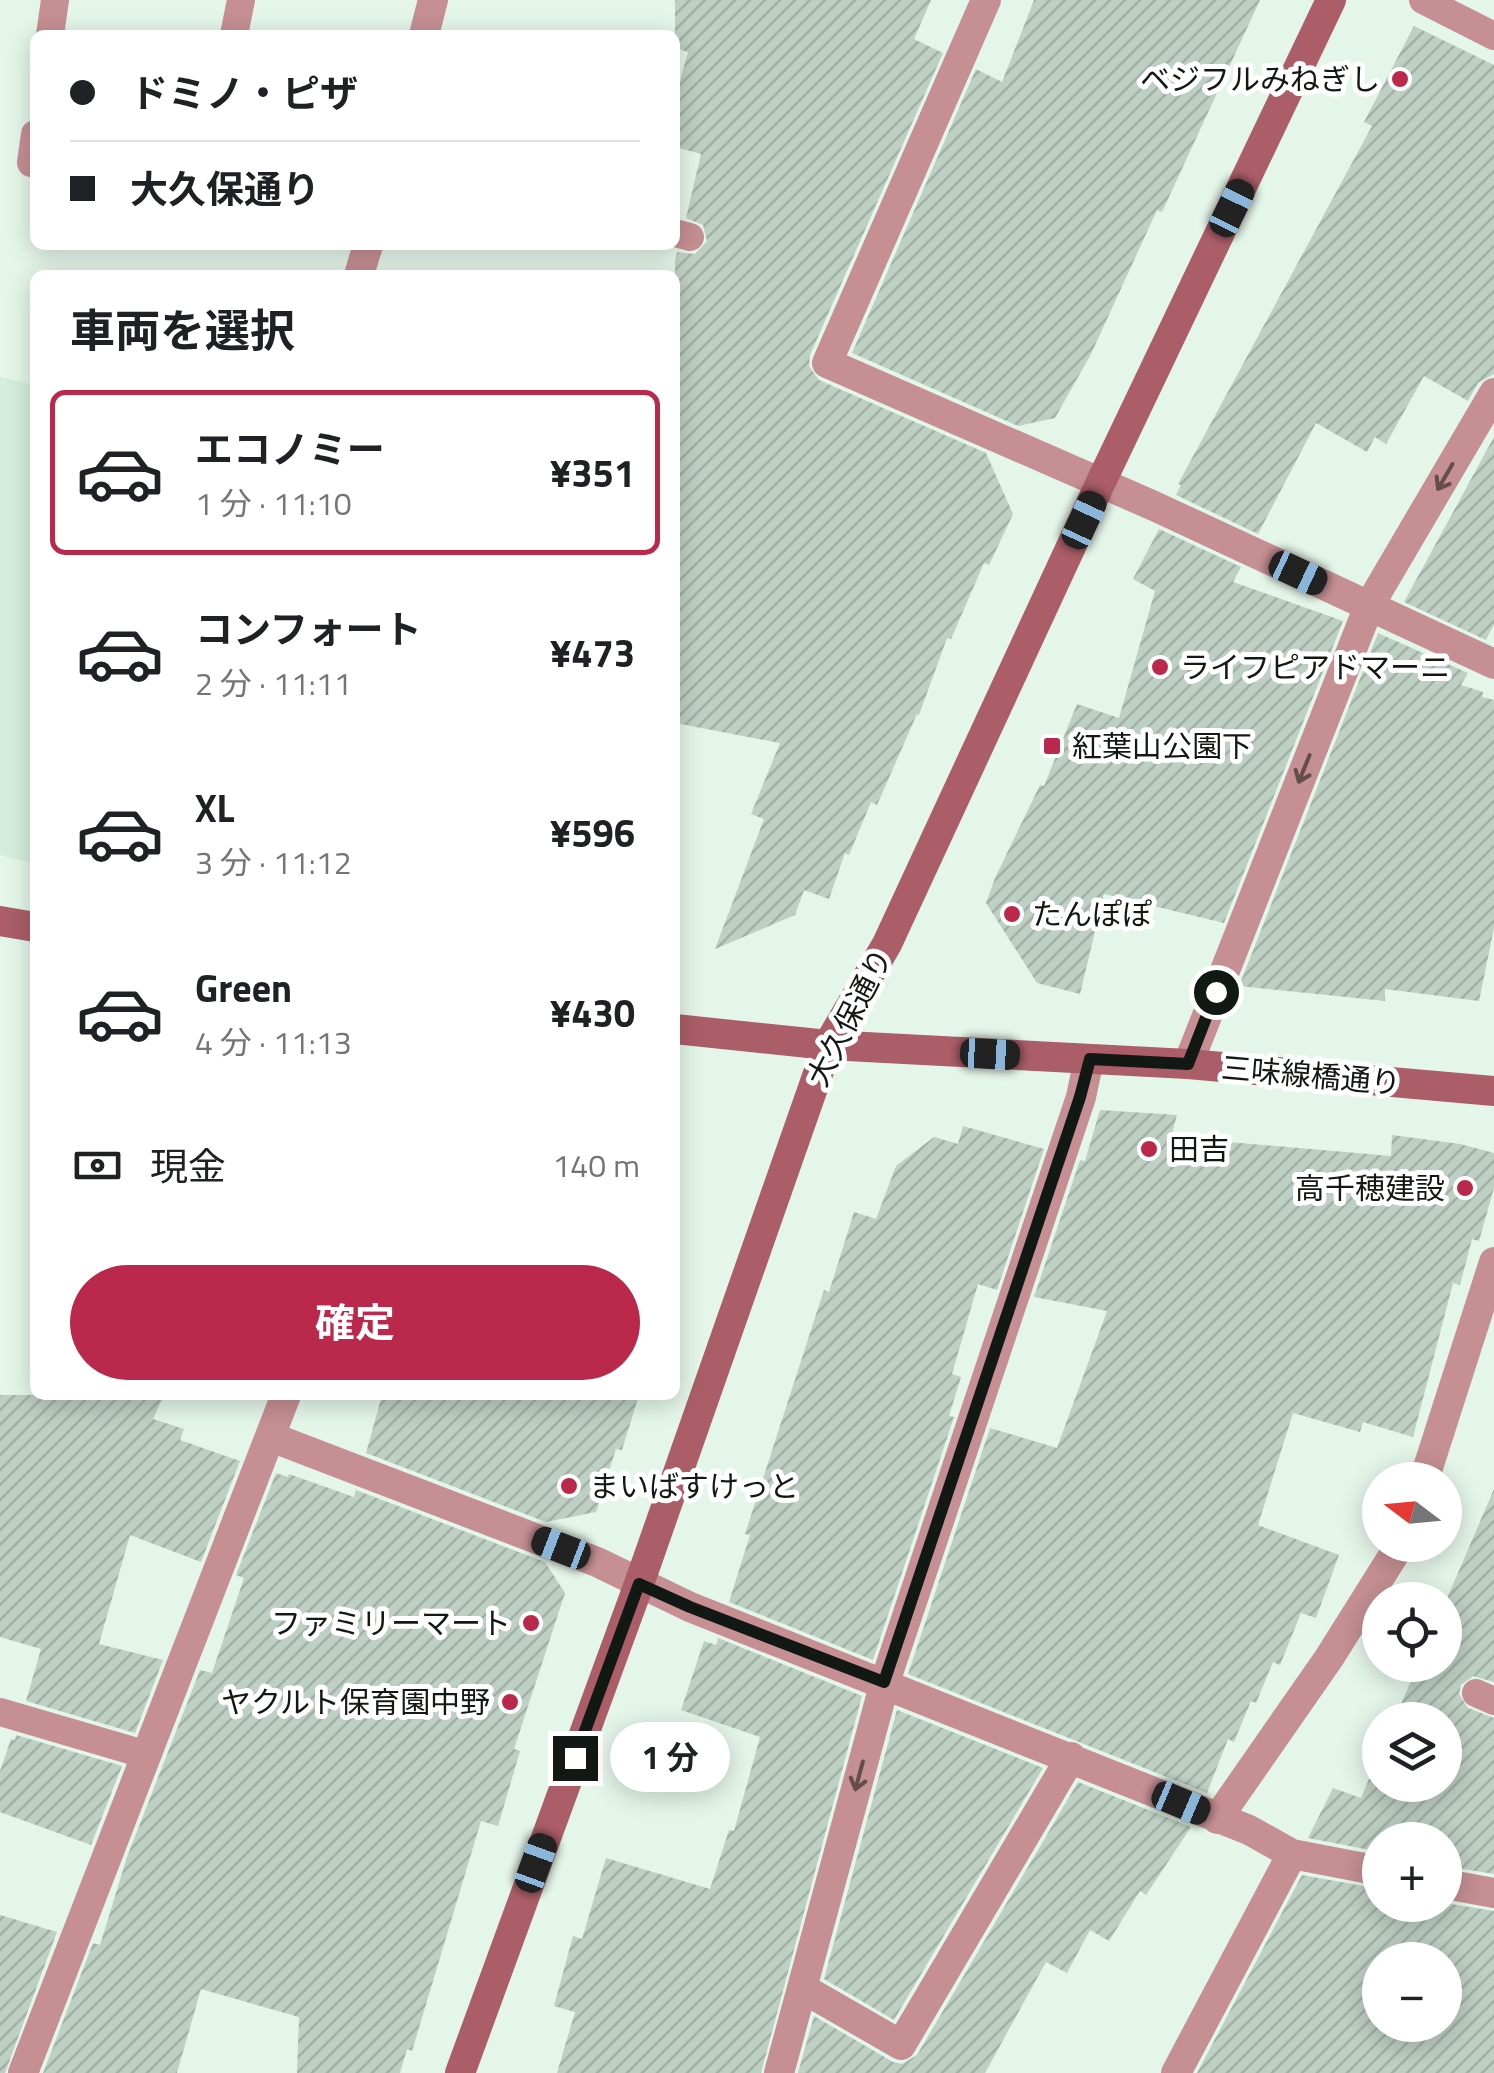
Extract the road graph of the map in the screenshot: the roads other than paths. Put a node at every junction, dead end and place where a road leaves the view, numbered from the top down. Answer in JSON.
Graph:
{"nodes":[{"id":1,"x":55,"y":0,"type":"edge"},
{"id":2,"x":241,"y":0,"type":"edge"},
{"id":3,"x":433,"y":0,"type":"edge"},
{"id":4,"x":986,"y":0,"type":"edge"},
{"id":5,"x":1332,"y":0,"type":"edge"},
{"id":6,"x":1423,"y":0,"type":"edge"},
{"id":7,"x":51,"y":30,"type":"edge"},
{"id":8,"x":235,"y":30,"type":"edge"},
{"id":9,"x":425,"y":30,"type":"edge"},
{"id":10,"x":1494,"y":36,"type":"edge"},
{"id":11,"x":1494,"y":393,"type":"edge"},
{"id":12,"x":1100,"y":484,"type":"junction"},
{"id":13,"x":1369,"y":606,"type":"junction"},
{"id":14,"x":1494,"y":664,"type":"edge"},
{"id":15,"x":0,"y":921,"type":"edge"},
{"id":16,"x":30,"y":926,"type":"edge"},
{"id":17,"x":680,"y":1029,"type":"edge"},
{"id":18,"x":828,"y":1045,"type":"junction"},
{"id":19,"x":1090,"y":1059,"type":"junction"},
{"id":20,"x":1188,"y":1064,"type":"junction"},
{"id":21,"x":1494,"y":1092,"type":"edge"},
{"id":22,"x":1494,"y":1262,"type":"edge"},
{"id":23,"x":284,"y":1400,"type":"edge"},
{"id":24,"x":271,"y":1436,"type":"junction"},
{"id":25,"x":1430,"y":1462,"type":"edge"},
{"id":26,"x":1389,"y":1562,"type":"edge"},
{"id":27,"x":639,"y":1584,"type":"junction"},
{"id":28,"x":884,"y":1682,"type":"junction"},
{"id":29,"x":0,"y":1712,"type":"edge"},
{"id":30,"x":147,"y":1756,"type":"junction"},
{"id":31,"x":1072,"y":1757,"type":"junction"},
{"id":32,"x":1218,"y":1818,"type":"junction"},
{"id":33,"x":1292,"y":1854,"type":"junction"},
{"id":34,"x":1362,"y":1868,"type":"edge"},
{"id":35,"x":1462,"y":1887,"type":"edge"},
{"id":36,"x":1494,"y":1893,"type":"edge"},
{"id":37,"x":802,"y":1988,"type":"junction"},
{"id":38,"x":23,"y":2073,"type":"edge"},
{"id":39,"x":460,"y":2073,"type":"edge"},
{"id":40,"x":779,"y":2073,"type":"edge"},
{"id":41,"x":1176,"y":2073,"type":"edge"}],
"edges":[{"from":1,"to":7,"type":"lane"},
{"from":2,"to":8,"type":"lane"},
{"from":3,"to":9,"type":"street"},
{"from":4,"to":12,"type":"street"},
{"from":5,"to":12,"type":"main road","name":"大久保通り"},
{"from":6,"to":10,"type":"lane"},
{"from":11,"to":13,"type":"street","one_way":true},
{"from":12,"to":13,"type":"street"},
{"from":12,"to":18,"type":"main road","name":"大久保通り"},
{"from":13,"to":14,"type":"street"},
{"from":13,"to":20,"type":"street","one_way":true},
{"from":15,"to":16,"type":"main road"},
{"from":17,"to":18,"type":"main road","name":"三味線橋通り"},
{"from":18,"to":19,"type":"main road","name":"三味線橋通り"},
{"from":18,"to":27,"type":"main road","name":"大久保通り"},
{"from":19,"to":20,"type":"main road","name":"三味線橋通り"},
{"from":19,"to":28,"type":"street"},
{"from":20,"to":21,"type":"main road","name":"三味線橋通り"},
{"from":22,"to":25,"type":"street"},
{"from":23,"to":24,"type":"street"},
{"from":24,"to":27,"type":"street"},
{"from":24,"to":30,"type":"street"},
{"from":26,"to":32,"type":"street"},
{"from":27,"to":28,"type":"street"},
{"from":27,"to":39,"type":"main road","name":"大久保通り"},
{"from":28,"to":31,"type":"street"},
{"from":28,"to":37,"type":"street","one_way":true},
{"from":29,"to":30,"type":"lane"},
{"from":30,"to":38,"type":"street"},
{"from":31,"to":32,"type":"street"},
{"from":31,"to":37,"type":"street"},
{"from":32,"to":33,"type":"street"},
{"from":33,"to":34,"type":"street"},
{"from":33,"to":41,"type":"street"},
{"from":35,"to":36,"type":"street"},
{"from":37,"to":40,"type":"street"}]}
